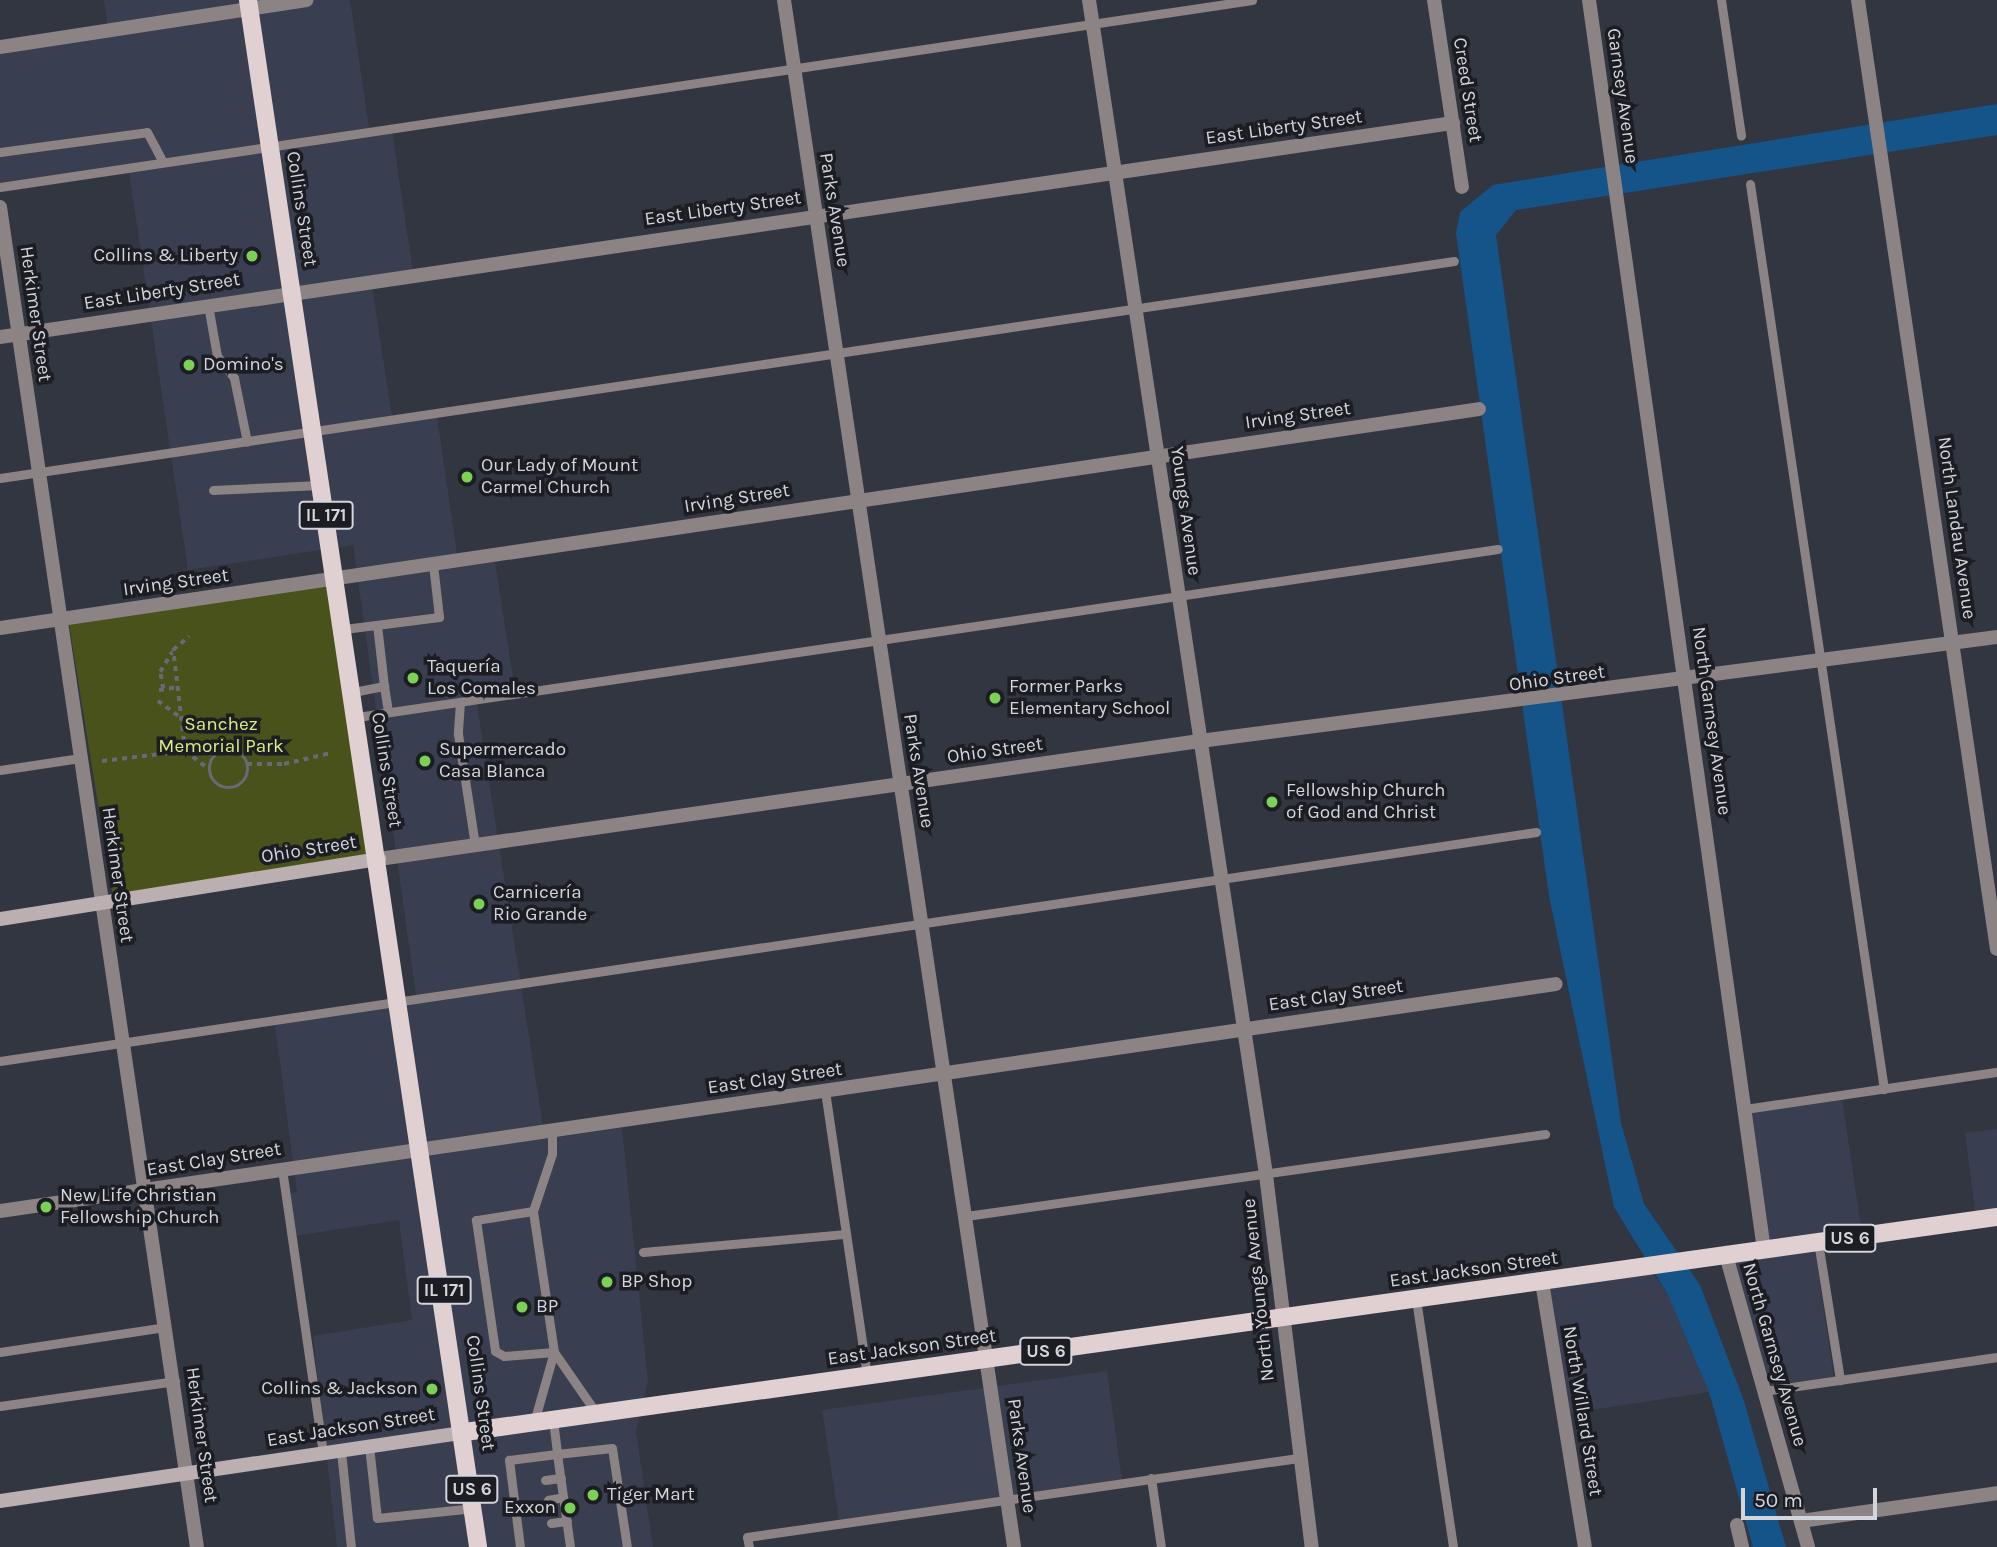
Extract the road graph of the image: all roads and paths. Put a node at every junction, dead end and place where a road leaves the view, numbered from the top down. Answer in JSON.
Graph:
{"nodes":[{"id":1,"x":306,"y":0,"type":"edge"},
{"id":2,"x":784,"y":0,"type":"edge"},
{"id":3,"x":1089,"y":0,"type":"edge"},
{"id":4,"x":1252,"y":0,"type":"edge"},
{"id":5,"x":1434,"y":0,"type":"edge"},
{"id":6,"x":1589,"y":0,"type":"edge"},
{"id":7,"x":1721,"y":0,"type":"edge"},
{"id":8,"x":1858,"y":0,"type":"edge"},
{"id":9,"x":249,"y":4,"type":"edge"},
{"id":10,"x":1093,"y":24,"type":"junction"},
{"id":11,"x":0,"y":47,"type":"edge"},
{"id":12,"x":794,"y":68,"type":"junction"},
{"id":13,"x":1453,"y":123,"type":"junction"},
{"id":14,"x":1741,"y":136,"type":"dead end"},
{"id":15,"x":270,"y":146,"type":"junction"},
{"id":16,"x":0,"y":152,"type":"edge"},
{"id":17,"x":163,"y":162,"type":"junction"},
{"id":18,"x":1115,"y":172,"type":"junction"},
{"id":19,"x":1750,"y":184,"type":"dead end"},
{"id":20,"x":0,"y":187,"type":"edge"},
{"id":21,"x":1462,"y":187,"type":"dead end"},
{"id":22,"x":1616,"y":197,"type":"joint"},
{"id":23,"x":0,"y":207,"type":"edge"},
{"id":24,"x":816,"y":215,"type":"junction"},
{"id":25,"x":1454,"y":261,"type":"dead end"},
{"id":26,"x":292,"y":292,"type":"junction"},
{"id":27,"x":208,"y":305,"type":"junction"},
{"id":28,"x":1135,"y":308,"type":"junction"},
{"id":29,"x":19,"y":334,"type":"junction"},
{"id":30,"x":0,"y":337,"type":"edge"},
{"id":31,"x":837,"y":354,"type":"junction"},
{"id":32,"x":1479,"y":409,"type":"dead end"},
{"id":33,"x":314,"y":432,"type":"junction"},
{"id":34,"x":247,"y":442,"type":"junction"},
{"id":35,"x":1157,"y":455,"type":"junction"},
{"id":36,"x":39,"y":472,"type":"junction"},
{"id":37,"x":0,"y":478,"type":"edge"},
{"id":38,"x":322,"y":484,"type":"junction"},
{"id":39,"x":213,"y":490,"type":"dead end"},
{"id":40,"x":859,"y":500,"type":"junction"},
{"id":41,"x":1498,"y":550,"type":"dead end"},
{"id":42,"x":433,"y":564,"type":"junction"},
{"id":43,"x":336,"y":579,"type":"junction"},
{"id":44,"x":1178,"y":596,"type":"junction"},
{"id":45,"x":60,"y":619,"type":"junction"},
{"id":46,"x":377,"y":625,"type":"junction"},
{"id":47,"x":0,"y":628,"type":"edge"},
{"id":48,"x":344,"y":629,"type":"junction"},
{"id":49,"x":189,"y":636,"type":"dead end"},
{"id":50,"x":1997,"y":637,"type":"edge"},
{"id":51,"x":880,"y":641,"type":"junction"},
{"id":52,"x":1953,"y":643,"type":"junction"},
{"id":53,"x":173,"y":650,"type":"junction"},
{"id":54,"x":1818,"y":662,"type":"junction"},
{"id":55,"x":1686,"y":680,"type":"junction"},
{"id":56,"x":177,"y":687,"type":"junction"},
{"id":57,"x":384,"y":687,"type":"junction"},
{"id":58,"x":353,"y":692,"type":"junction"},
{"id":59,"x":158,"y":701,"type":"dead end"},
{"id":60,"x":460,"y":702,"type":"junction"},
{"id":61,"x":388,"y":712,"type":"junction"},
{"id":62,"x":357,"y":717,"type":"junction"},
{"id":63,"x":181,"y":719,"type":"junction"},
{"id":64,"x":1200,"y":741,"type":"junction"},
{"id":65,"x":185,"y":751,"type":"junction"},
{"id":66,"x":331,"y":752,"type":"dead end"},
{"id":67,"x":80,"y":758,"type":"junction"},
{"id":68,"x":102,"y":761,"type":"dead end"},
{"id":69,"x":247,"y":764,"type":"junction"},
{"id":70,"x":0,"y":770,"type":"edge"},
{"id":71,"x":210,"y":770,"type":"junction"},
{"id":72,"x":901,"y":784,"type":"junction"},
{"id":73,"x":1536,"y":832,"type":"dead end"},
{"id":74,"x":475,"y":845,"type":"junction"},
{"id":75,"x":379,"y":859,"type":"junction"},
{"id":76,"x":1221,"y":880,"type":"junction"},
{"id":77,"x":102,"y":903,"type":"junction"},
{"id":78,"x":0,"y":919,"type":"edge"},
{"id":79,"x":922,"y":926,"type":"junction"},
{"id":80,"x":1997,"y":949,"type":"edge"},
{"id":81,"x":1556,"y":984,"type":"dead end"},
{"id":82,"x":401,"y":1005,"type":"junction"},
{"id":83,"x":1243,"y":1028,"type":"junction"},
{"id":84,"x":123,"y":1044,"type":"junction"},
{"id":85,"x":0,"y":1062,"type":"edge"},
{"id":86,"x":1997,"y":1072,"type":"edge"},
{"id":87,"x":945,"y":1074,"type":"junction"},
{"id":88,"x":1884,"y":1089,"type":"junction"},
{"id":89,"x":825,"y":1091,"type":"junction"},
{"id":90,"x":1745,"y":1109,"type":"junction"},
{"id":91,"x":552,"y":1130,"type":"junction"},
{"id":92,"x":1545,"y":1134,"type":"dead end"},
{"id":93,"x":423,"y":1148,"type":"junction"},
{"id":94,"x":282,"y":1169,"type":"junction"},
{"id":95,"x":1266,"y":1175,"type":"junction"},
{"id":96,"x":145,"y":1190,"type":"junction"},
{"id":97,"x":0,"y":1211,"type":"edge"},
{"id":98,"x":533,"y":1211,"type":"junction"},
{"id":99,"x":966,"y":1216,"type":"junction"},
{"id":100,"x":1997,"y":1217,"type":"edge"},
{"id":101,"x":846,"y":1234,"type":"junction"},
{"id":102,"x":1818,"y":1242,"type":"junction"},
{"id":103,"x":1764,"y":1250,"type":"junction"},
{"id":104,"x":643,"y":1252,"type":"dead end"},
{"id":105,"x":1726,"y":1255,"type":"junction"},
{"id":106,"x":1542,"y":1282,"type":"junction"},
{"id":107,"x":1416,"y":1299,"type":"junction"},
{"id":108,"x":1281,"y":1318,"type":"junction"},
{"id":109,"x":166,"y":1327,"type":"junction"},
{"id":110,"x":0,"y":1352,"type":"edge"},
{"id":111,"x":554,"y":1352,"type":"junction"},
{"id":112,"x":1997,"y":1357,"type":"edge"},
{"id":113,"x":987,"y":1359,"type":"junction"},
{"id":114,"x":867,"y":1376,"type":"junction"},
{"id":115,"x":1840,"y":1380,"type":"junction"},
{"id":116,"x":175,"y":1381,"type":"junction"},
{"id":117,"x":1764,"y":1391,"type":"junction"},
{"id":118,"x":0,"y":1406,"type":"edge"},
{"id":119,"x":597,"y":1414,"type":"junction"},
{"id":120,"x":553,"y":1420,"type":"junction"},
{"id":121,"x":534,"y":1422,"type":"junction"},
{"id":122,"x":466,"y":1432,"type":"junction"},
{"id":123,"x":369,"y":1447,"type":"junction"},
{"id":124,"x":341,"y":1451,"type":"junction"},
{"id":125,"x":323,"y":1453,"type":"junction"},
{"id":126,"x":558,"y":1454,"type":"junction"},
{"id":127,"x":1298,"y":1458,"type":"junction"},
{"id":128,"x":189,"y":1473,"type":"junction"},
{"id":129,"x":561,"y":1478,"type":"junction"},
{"id":130,"x":1151,"y":1478,"type":"junction"},
{"id":131,"x":545,"y":1480,"type":"dead end"},
{"id":132,"x":1997,"y":1493,"type":"edge"},
{"id":133,"x":564,"y":1497,"type":"junction"},
{"id":134,"x":1007,"y":1499,"type":"junction"},
{"id":135,"x":548,"y":1500,"type":"dead end"},
{"id":136,"x":0,"y":1502,"type":"edge"},
{"id":137,"x":474,"y":1508,"type":"junction"},
{"id":138,"x":567,"y":1521,"type":"junction"},
{"id":139,"x":1801,"y":1521,"type":"junction"},
{"id":140,"x":551,"y":1523,"type":"dead end"},
{"id":141,"x":1737,"y":1525,"type":"dead end"},
{"id":142,"x":197,"y":1547,"type":"edge"},
{"id":143,"x":351,"y":1547,"type":"edge"},
{"id":144,"x":478,"y":1547,"type":"edge"},
{"id":145,"x":520,"y":1547,"type":"edge"},
{"id":146,"x":570,"y":1547,"type":"edge"},
{"id":147,"x":627,"y":1547,"type":"edge"},
{"id":148,"x":749,"y":1547,"type":"edge"},
{"id":149,"x":1014,"y":1547,"type":"edge"},
{"id":150,"x":1161,"y":1547,"type":"edge"},
{"id":151,"x":1312,"y":1547,"type":"edge"},
{"id":152,"x":1453,"y":1547,"type":"edge"},
{"id":153,"x":1585,"y":1547,"type":"edge"},
{"id":154,"x":1742,"y":1547,"type":"edge"},
{"id":155,"x":1808,"y":1547,"type":"edge"}],
"edges":[{"from":1,"to":9,"type":"street"},
{"from":2,"to":12,"type":"street","name":"Parks Avenue"},
{"from":3,"to":10,"type":"street","name":"Youngs Avenue"},
{"from":4,"to":10,"type":"lane"},
{"from":5,"to":13,"type":"street","name":"Creed Street"},
{"from":6,"to":22,"type":"street","name":"Garnsey Avenue"},
{"from":7,"to":14,"type":"lane"},
{"from":8,"to":52,"type":"street","name":"North Landau Avenue"},
{"from":9,"to":11,"type":"street"},
{"from":9,"to":15,"type":"main road","name":"Collins Street","number":"IL 171"},
{"from":10,"to":12,"type":"lane"},
{"from":10,"to":18,"type":"street","name":"Youngs Avenue"},
{"from":12,"to":15,"type":"lane"},
{"from":12,"to":24,"type":"street","name":"Parks Avenue"},
{"from":13,"to":18,"type":"street","name":"East Liberty Street"},
{"from":13,"to":21,"type":"street","name":"Creed Street"},
{"from":15,"to":17,"type":"lane"},
{"from":15,"to":26,"type":"main road","name":"Collins Street","number":"IL 171"},
{"from":16,"to":17,"type":"lane"},
{"from":17,"to":20,"type":"lane"},
{"from":18,"to":24,"type":"street","name":"East Liberty Street"},
{"from":18,"to":28,"type":"street","name":"Youngs Avenue"},
{"from":19,"to":54,"type":"lane"},
{"from":22,"to":55,"type":"street","name":"North Garnsey Avenue"},
{"from":23,"to":29,"type":"street","name":"Herkimer Street"},
{"from":24,"to":26,"type":"street","name":"East Liberty Street"},
{"from":24,"to":31,"type":"street","name":"Parks Avenue"},
{"from":25,"to":28,"type":"lane"},
{"from":26,"to":27,"type":"street","name":"East Liberty Street"},
{"from":26,"to":33,"type":"main road","name":"Collins Street","number":"IL 171"},
{"from":27,"to":29,"type":"street","name":"East Liberty Street"},
{"from":27,"to":34,"type":"lane"},
{"from":28,"to":31,"type":"lane"},
{"from":28,"to":35,"type":"street","name":"Youngs Avenue"},
{"from":29,"to":30,"type":"street","name":"East Liberty Street"},
{"from":29,"to":36,"type":"street","name":"Herkimer Street"},
{"from":31,"to":33,"type":"lane"},
{"from":31,"to":40,"type":"street","name":"Parks Avenue"},
{"from":32,"to":35,"type":"street","name":"Irving Street"},
{"from":33,"to":34,"type":"lane"},
{"from":33,"to":38,"type":"main road","name":"Collins Street","number":"IL 171"},
{"from":34,"to":36,"type":"lane"},
{"from":35,"to":40,"type":"street","name":"Irving Street"},
{"from":35,"to":44,"type":"street","name":"Youngs Avenue"},
{"from":36,"to":37,"type":"lane"},
{"from":36,"to":45,"type":"street","name":"Herkimer Street"},
{"from":38,"to":39,"type":"lane"},
{"from":38,"to":43,"type":"main road","name":"Collins Street","number":"IL 171"},
{"from":40,"to":42,"type":"street","name":"Irving Street"},
{"from":40,"to":51,"type":"street","name":"Parks Avenue"},
{"from":41,"to":44,"type":"lane"},
{"from":42,"to":43,"type":"street","name":"Irving Street"},
{"from":42,"to":46,"type":"lane"},
{"from":43,"to":45,"type":"street","name":"Irving Street"},
{"from":43,"to":48,"type":"main road","name":"Collins Street","number":"IL 171"},
{"from":44,"to":51,"type":"lane"},
{"from":44,"to":64,"type":"street","name":"Youngs Avenue"},
{"from":45,"to":47,"type":"street","name":"Irving Street"},
{"from":45,"to":67,"type":"street","name":"Herkimer Street"},
{"from":46,"to":48,"type":"lane"},
{"from":46,"to":57,"type":"lane"},
{"from":48,"to":58,"type":"main road","name":"Collins Street","number":"IL 171"},
{"from":49,"to":53,"type":"path"},
{"from":50,"to":52,"type":"street","name":"Ohio Street"},
{"from":51,"to":60,"type":"lane"},
{"from":51,"to":72,"type":"street","name":"Parks Avenue"},
{"from":52,"to":54,"type":"street","name":"Ohio Street"},
{"from":52,"to":80,"type":"street","name":"North Landau Avenue"},
{"from":53,"to":56,"type":"path"},
{"from":53,"to":56,"type":"path"},
{"from":54,"to":55,"type":"street","name":"Ohio Street"},
{"from":54,"to":88,"type":"lane"},
{"from":55,"to":64,"type":"street","name":"Ohio Street"},
{"from":55,"to":90,"type":"street","name":"North Garnsey Avenue"},
{"from":56,"to":63,"type":"path"},
{"from":57,"to":58,"type":"lane"},
{"from":57,"to":61,"type":"lane"},
{"from":58,"to":62,"type":"main road","name":"Collins Street","number":"IL 171"},
{"from":59,"to":63,"type":"path"},
{"from":60,"to":61,"type":"lane"},
{"from":60,"to":74,"type":"lane"},
{"from":61,"to":62,"type":"lane"},
{"from":62,"to":75,"type":"main road","name":"Collins Street","number":"IL 171"},
{"from":63,"to":65,"type":"path"},
{"from":64,"to":72,"type":"street","name":"Ohio Street"},
{"from":64,"to":76,"type":"street","name":"Youngs Avenue"},
{"from":65,"to":68,"type":"path"},
{"from":65,"to":71,"type":"path"},
{"from":66,"to":69,"type":"path"},
{"from":67,"to":70,"type":"lane"},
{"from":67,"to":77,"type":"street","name":"Herkimer Street"},
{"from":69,"to":71,"type":"path"},
{"from":69,"to":71,"type":"path"},
{"from":72,"to":74,"type":"street","name":"Ohio Street"},
{"from":72,"to":79,"type":"street","name":"Parks Avenue"},
{"from":73,"to":76,"type":"lane"},
{"from":74,"to":75,"type":"street","name":"Ohio Street"},
{"from":75,"to":77,"type":"street","name":"Ohio Street"},
{"from":75,"to":82,"type":"main road","name":"Collins Street","number":"IL 171"},
{"from":76,"to":79,"type":"lane"},
{"from":76,"to":83,"type":"street","name":"Youngs Avenue"},
{"from":77,"to":78,"type":"street","name":"Ohio Street"},
{"from":77,"to":84,"type":"street","name":"Herkimer Street"},
{"from":79,"to":82,"type":"lane"},
{"from":79,"to":87,"type":"street","name":"Parks Avenue"},
{"from":81,"to":83,"type":"street","name":"East Clay Street"},
{"from":82,"to":84,"type":"lane"},
{"from":82,"to":93,"type":"main road","name":"Collins Street","number":"IL 171"},
{"from":83,"to":87,"type":"street","name":"East Clay Street"},
{"from":83,"to":95,"type":"street","name":"North Youngs Avenue"},
{"from":84,"to":85,"type":"lane"},
{"from":84,"to":96,"type":"street","name":"Herkimer Street"},
{"from":86,"to":88,"type":"lane"},
{"from":87,"to":89,"type":"street","name":"East Clay Street"},
{"from":87,"to":99,"type":"street","name":"Parks Avenue"},
{"from":88,"to":90,"type":"lane"},
{"from":89,"to":91,"type":"street","name":"East Clay Street"},
{"from":89,"to":101,"type":"lane"},
{"from":90,"to":103,"type":"street","name":"North Garnsey Avenue"},
{"from":91,"to":93,"type":"street","name":"East Clay Street"},
{"from":91,"to":98,"type":"lane"},
{"from":92,"to":95,"type":"lane"},
{"from":93,"to":94,"type":"street","name":"East Clay Street"},
{"from":93,"to":122,"type":"main road","name":"Collins Street","number":"IL 171"},
{"from":94,"to":96,"type":"street","name":"East Clay Street"},
{"from":94,"to":125,"type":"lane"},
{"from":95,"to":99,"type":"lane"},
{"from":95,"to":108,"type":"street","name":"North Youngs Avenue"},
{"from":96,"to":97,"type":"street","name":"East Clay Street"},
{"from":96,"to":109,"type":"street","name":"Herkimer Street"},
{"from":98,"to":111,"type":"lane"},
{"from":98,"to":111,"type":"lane"},
{"from":99,"to":113,"type":"street","name":"Parks Avenue"},
{"from":100,"to":102,"type":"main road","name":"East Jackson Street","number":"US 6"},
{"from":101,"to":104,"type":"lane"},
{"from":101,"to":114,"type":"lane"},
{"from":102,"to":103,"type":"main road","name":"East Jackson Street","number":"US 6"},
{"from":102,"to":115,"type":"lane"},
{"from":103,"to":105,"type":"main road","name":"East Jackson Street","number":"US 6"},
{"from":105,"to":106,"type":"main road","name":"East Jackson Street","number":"US 6"},
{"from":105,"to":117,"type":"street","name":"North Garnsey Avenue"},
{"from":106,"to":107,"type":"main road","name":"East Jackson Street","number":"US 6"},
{"from":106,"to":153,"type":"street","name":"North Willard Street"},
{"from":107,"to":108,"type":"main road","name":"East Jackson Street","number":"US 6"},
{"from":107,"to":152,"type":"lane"},
{"from":108,"to":113,"type":"main road","name":"East Jackson Street","number":"US 6"},
{"from":108,"to":127,"type":"street","name":"North Youngs Avenue"},
{"from":109,"to":110,"type":"lane"},
{"from":109,"to":116,"type":"street","name":"Herkimer Street"},
{"from":111,"to":119,"type":"lane"},
{"from":111,"to":121,"type":"lane"},
{"from":112,"to":115,"type":"lane"},
{"from":113,"to":114,"type":"main road","name":"East Jackson Street","number":"US 6"},
{"from":113,"to":134,"type":"street","name":"Parks Avenue"},
{"from":114,"to":119,"type":"main road","name":"East Jackson Street","number":"US 6"},
{"from":115,"to":117,"type":"lane"},
{"from":116,"to":118,"type":"lane"},
{"from":116,"to":128,"type":"street","name":"Herkimer Street"},
{"from":117,"to":139,"type":"street","name":"North Garnsey Avenue"},
{"from":119,"to":120,"type":"main road","name":"East Jackson Street","number":"US 6"},
{"from":120,"to":121,"type":"main road","name":"East Jackson Street","number":"US 6"},
{"from":120,"to":126,"type":"lane"},
{"from":121,"to":122,"type":"main road","name":"East Jackson Street","number":"US 6"},
{"from":122,"to":123,"type":"street","name":"East Jackson Street"},
{"from":122,"to":137,"type":"main road","name":"Collins Street","number":"US 6"},
{"from":123,"to":124,"type":"street","name":"East Jackson Street"},
{"from":123,"to":137,"type":"lane"},
{"from":124,"to":125,"type":"street","name":"East Jackson Street"},
{"from":124,"to":143,"type":"lane"},
{"from":125,"to":128,"type":"street","name":"East Jackson Street"},
{"from":126,"to":129,"type":"lane"},
{"from":126,"to":145,"type":"lane"},
{"from":126,"to":147,"type":"lane"},
{"from":127,"to":130,"type":"lane"},
{"from":127,"to":151,"type":"street","name":"North Youngs Avenue"},
{"from":128,"to":136,"type":"street","name":"East Jackson Street"},
{"from":128,"to":142,"type":"street","name":"Herkimer Street"},
{"from":129,"to":131,"type":"lane"},
{"from":129,"to":133,"type":"lane"},
{"from":130,"to":134,"type":"lane"},
{"from":130,"to":150,"type":"lane"},
{"from":132,"to":139,"type":"street"},
{"from":133,"to":135,"type":"lane"},
{"from":133,"to":138,"type":"lane"},
{"from":134,"to":148,"type":"lane"},
{"from":134,"to":149,"type":"street","name":"Parks Avenue"},
{"from":137,"to":144,"type":"main road","name":"Collins Street","number":"US 6"},
{"from":138,"to":140,"type":"lane"},
{"from":138,"to":146,"type":"lane"},
{"from":139,"to":155,"type":"street","name":"North Garnsey Avenue"},
{"from":141,"to":154,"type":"street"}]}
